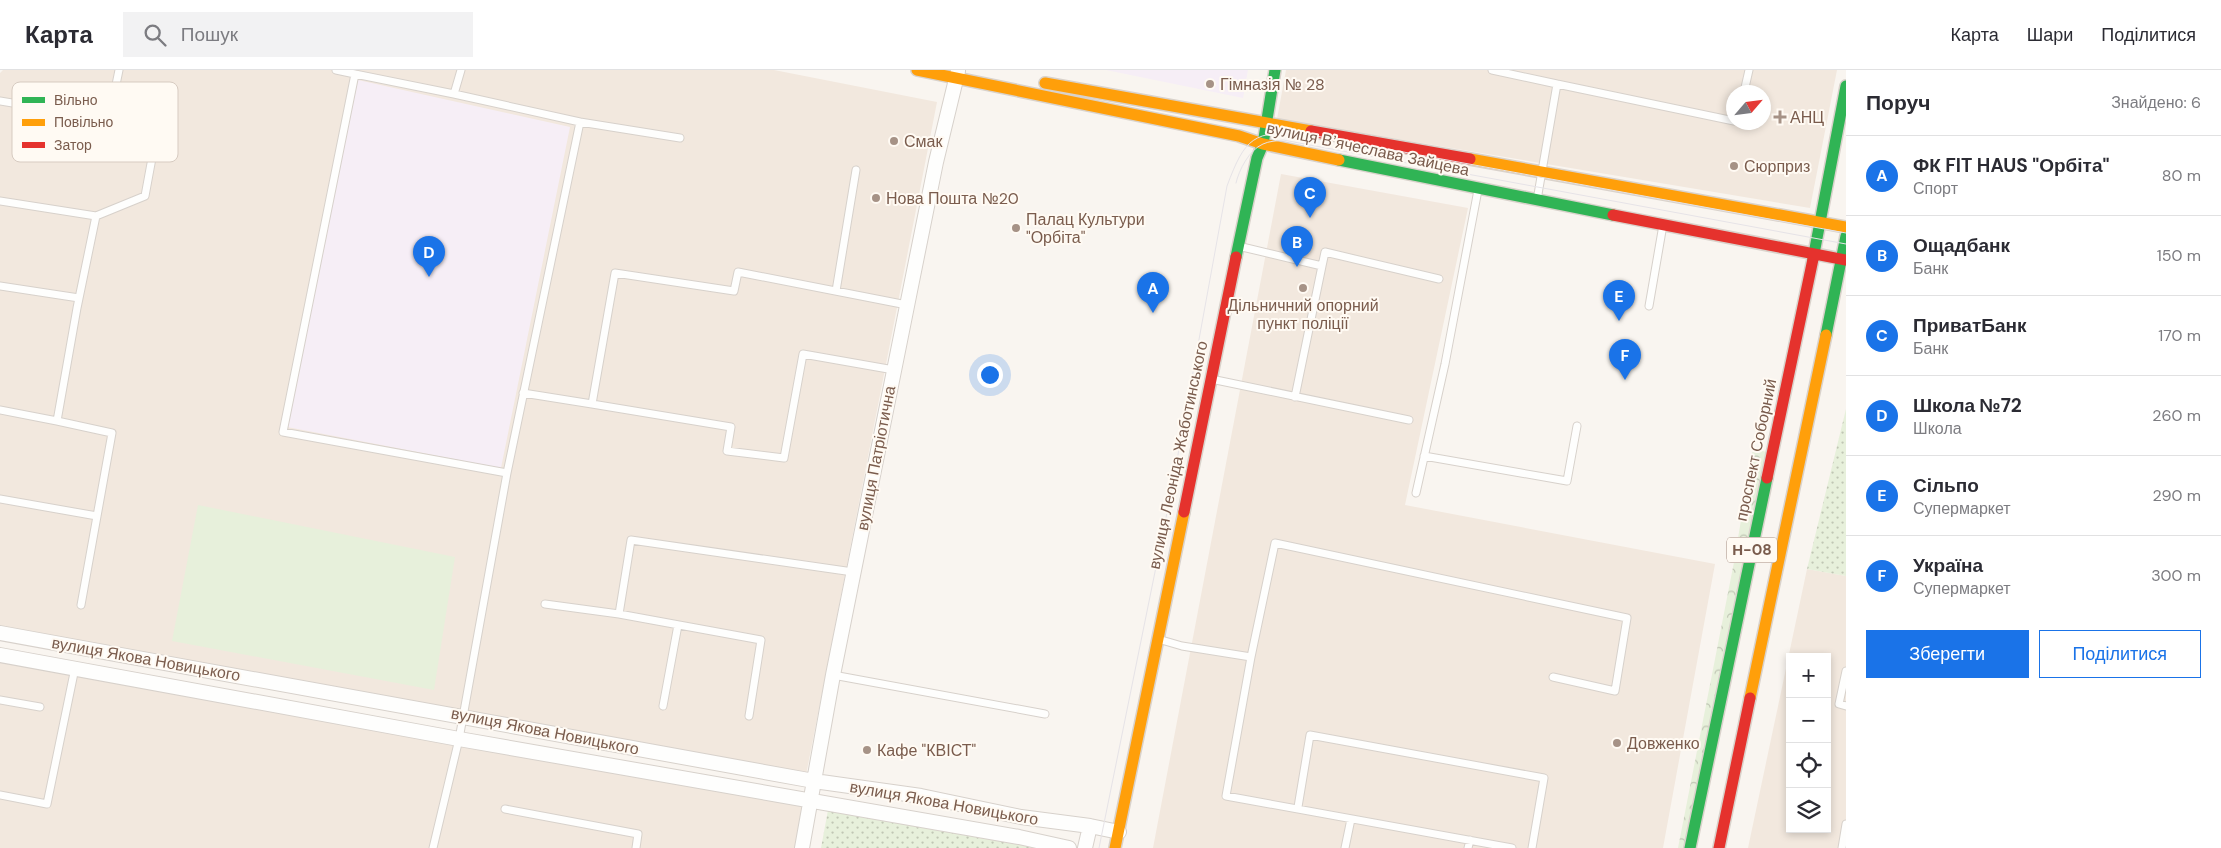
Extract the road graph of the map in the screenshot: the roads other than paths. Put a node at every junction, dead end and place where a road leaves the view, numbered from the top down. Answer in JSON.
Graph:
{"nodes":[{"id":1,"x":336,"y":70,"type":"edge"},
{"id":2,"x":461,"y":70,"type":"edge"},
{"id":3,"x":917,"y":70,"type":"edge"},
{"id":4,"x":972,"y":70,"type":"edge"},
{"id":5,"x":1275,"y":70,"type":"edge"},
{"id":6,"x":1492,"y":70,"type":"edge"},
{"id":7,"x":1749,"y":70,"type":"edge"},
{"id":8,"x":354,"y":74,"type":"junction"},
{"id":9,"x":957,"y":74,"type":"edge"},
{"id":10,"x":1002,"y":75,"type":"dead end"},
{"id":11,"x":1031,"y":81,"type":"dead end"},
{"id":12,"x":1557,"y":84,"type":"junction"},
{"id":13,"x":1746,"y":85,"type":"edge"},
{"id":14,"x":1846,"y":86,"type":"edge"},
{"id":15,"x":454,"y":94,"type":"junction"},
{"id":16,"x":1726,"y":119,"type":"edge"},
{"id":17,"x":580,"y":122,"type":"junction"},
{"id":18,"x":1264,"y":124,"type":"junction"},
{"id":19,"x":680,"y":138,"type":"dead end"},
{"id":20,"x":1263,"y":144,"type":"junction"},
{"id":21,"x":150,"y":162,"type":"edge"},
{"id":22,"x":856,"y":170,"type":"dead end"},
{"id":23,"x":1542,"y":173,"type":"junction"},
{"id":24,"x":1478,"y":189,"type":"junction"},
{"id":25,"x":1537,"y":200,"type":"junction"},
{"id":26,"x":0,"y":201,"type":"edge"},
{"id":27,"x":96,"y":216,"type":"junction"},
{"id":28,"x":1820,"y":222,"type":"junction"},
{"id":29,"x":1663,"y":224,"type":"junction"},
{"id":30,"x":1846,"y":227,"type":"edge"},
{"id":31,"x":1846,"y":236,"type":"edge"},
{"id":32,"x":1238,"y":246,"type":"junction"},
{"id":33,"x":1814,"y":253,"type":"junction"},
{"id":34,"x":1844,"y":260,"type":"edge"},
{"id":35,"x":1322,"y":266,"type":"junction"},
{"id":36,"x":1439,"y":279,"type":"dead end"},
{"id":37,"x":0,"y":286,"type":"edge"},
{"id":38,"x":836,"y":291,"type":"junction"},
{"id":39,"x":79,"y":298,"type":"junction"},
{"id":40,"x":907,"y":305,"type":"junction"},
{"id":41,"x":1649,"y":306,"type":"dead end"},
{"id":42,"x":894,"y":370,"type":"junction"},
{"id":43,"x":1210,"y":379,"type":"junction"},
{"id":44,"x":523,"y":393,"type":"junction"},
{"id":45,"x":1295,"y":397,"type":"junction"},
{"id":46,"x":592,"y":404,"type":"junction"},
{"id":47,"x":0,"y":410,"type":"edge"},
{"id":48,"x":1409,"y":420,"type":"dead end"},
{"id":49,"x":58,"y":421,"type":"junction"},
{"id":50,"x":1577,"y":426,"type":"dead end"},
{"id":51,"x":1424,"y":456,"type":"junction"},
{"id":52,"x":507,"y":473,"type":"junction"},
{"id":53,"x":1416,"y":493,"type":"dead end"},
{"id":54,"x":0,"y":499,"type":"edge"},
{"id":55,"x":97,"y":516,"type":"junction"},
{"id":56,"x":854,"y":572,"type":"junction"},
{"id":57,"x":81,"y":604,"type":"dead end"},
{"id":58,"x":545,"y":604,"type":"dead end"},
{"id":59,"x":619,"y":614,"type":"junction"},
{"id":60,"x":678,"y":625,"type":"junction"},
{"id":61,"x":0,"y":633,"type":"edge"},
{"id":62,"x":1157,"y":639,"type":"junction"},
{"id":63,"x":0,"y":655,"type":"edge"},
{"id":64,"x":1251,"y":656,"type":"junction"},
{"id":65,"x":75,"y":668,"type":"junction"},
{"id":66,"x":1846,"y":671,"type":"edge"},
{"id":67,"x":833,"y":674,"type":"junction"},
{"id":68,"x":1553,"y":677,"type":"dead end"},
{"id":69,"x":0,"y":700,"type":"edge"},
{"id":70,"x":663,"y":706,"type":"dead end"},
{"id":71,"x":1846,"y":706,"type":"edge"},
{"id":72,"x":40,"y":707,"type":"dead end"},
{"id":73,"x":1045,"y":714,"type":"dead end"},
{"id":74,"x":463,"y":716,"type":"junction"},
{"id":75,"x":749,"y":716,"type":"dead end"},
{"id":76,"x":459,"y":739,"type":"junction"},
{"id":77,"x":814,"y":781,"type":"junction"},
{"id":78,"x":0,"y":795,"type":"edge"},
{"id":79,"x":810,"y":800,"type":"junction"},
{"id":80,"x":1298,"y":807,"type":"junction"},
{"id":81,"x":505,"y":809,"type":"dead end"},
{"id":82,"x":1351,"y":819,"type":"junction"},
{"id":83,"x":1846,"y":824,"type":"edge"},
{"id":84,"x":1090,"y":826,"type":"junction"},
{"id":85,"x":1119,"y":832,"type":"junction"},
{"id":86,"x":1469,"y":844,"type":"edge"},
{"id":87,"x":433,"y":848,"type":"edge"},
{"id":88,"x":636,"y":848,"type":"edge"},
{"id":89,"x":802,"y":848,"type":"edge"},
{"id":90,"x":1069,"y":848,"type":"edge"},
{"id":91,"x":1086,"y":848,"type":"edge"},
{"id":92,"x":1116,"y":848,"type":"edge"},
{"id":93,"x":1345,"y":848,"type":"edge"},
{"id":94,"x":1512,"y":848,"type":"edge"},
{"id":95,"x":1532,"y":848,"type":"edge"},
{"id":96,"x":1690,"y":848,"type":"edge"},
{"id":97,"x":1719,"y":848,"type":"edge"},
{"id":98,"x":1842,"y":848,"type":"edge"}],
"edges":[{"from":1,"to":8,"type":"lane"},
{"from":2,"to":15,"type":"lane"},
{"from":3,"to":9,"type":"main road","name":"вулиця Вʼячеслава Зайцева"},
{"from":4,"to":10,"type":"main road"},
{"from":5,"to":18,"type":"main road","name":"вулиця Леоніда Жаботинського"},
{"from":6,"to":12,"type":"lane"},
{"from":7,"to":13,"type":"lane"},
{"from":8,"to":15,"type":"lane"},
{"from":8,"to":52,"type":"lane"},
{"from":9,"to":20,"type":"main road","name":"вулиця Вʼячеслава Зайцева"},
{"from":9,"to":40,"type":"street","name":"вулиця Патріотична"},
{"from":11,"to":18,"type":"main road","name":"вулиця Вʼячеслава Зайцева"},
{"from":12,"to":16,"type":"lane"},
{"from":12,"to":23,"type":"lane"},
{"from":14,"to":28,"type":"main road","name":"проспект Соборний","number":"Н-08"},
{"from":15,"to":17,"type":"lane"},
{"from":17,"to":19,"type":"lane"},
{"from":17,"to":44,"type":"lane"},
{"from":18,"to":20,"type":"main road","name":"вулиця Леоніда Жаботинського"},
{"from":18,"to":23,"type":"main road","name":"вулиця Вʼячеслава Зайцева"},
{"from":20,"to":24,"type":"main road","name":"вулиця Вʼячеслава Зайцева"},
{"from":20,"to":32,"type":"main road","name":"вулиця Леоніда Жаботинського"},
{"from":21,"to":27,"type":"lane"},
{"from":22,"to":38,"type":"lane"},
{"from":23,"to":25,"type":"lane"},
{"from":23,"to":28,"type":"main road","name":"вулиця Вʼячеслава Зайцева"},
{"from":24,"to":25,"type":"main road","name":"вулиця Вʼячеслава Зайцева"},
{"from":24,"to":51,"type":"lane"},
{"from":25,"to":29,"type":"main road","name":"вулиця Вʼячеслава Зайцева"},
{"from":26,"to":27,"type":"lane"},
{"from":27,"to":39,"type":"lane"},
{"from":28,"to":30,"type":"main road","name":"вулиця Вʼячеслава Зайцева"},
{"from":28,"to":33,"type":"main road","name":"проспект Соборний","number":"Н-08"},
{"from":29,"to":33,"type":"main road","name":"вулиця Вʼячеслава Зайцева"},
{"from":29,"to":41,"type":"lane"},
{"from":31,"to":34,"type":"main road","number":"Н-08"},
{"from":32,"to":35,"type":"lane"},
{"from":32,"to":43,"type":"main road","name":"вулиця Леоніда Жаботинського"},
{"from":33,"to":34,"type":"main road","name":"вулиця Вʼячеслава Зайцева"},
{"from":33,"to":96,"type":"main road","name":"проспект Соборний","number":"Н-08"},
{"from":34,"to":97,"type":"main road","number":"Н-08"},
{"from":35,"to":36,"type":"lane"},
{"from":35,"to":45,"type":"lane"},
{"from":37,"to":39,"type":"lane"},
{"from":38,"to":40,"type":"lane"},
{"from":38,"to":46,"type":"lane"},
{"from":39,"to":49,"type":"lane"},
{"from":40,"to":42,"type":"street","name":"вулиця Патріотична"},
{"from":42,"to":46,"type":"lane"},
{"from":42,"to":56,"type":"street","name":"вулиця Патріотична"},
{"from":43,"to":45,"type":"lane"},
{"from":43,"to":62,"type":"main road","name":"вулиця Леоніда Жаботинського"},
{"from":44,"to":46,"type":"lane"},
{"from":44,"to":52,"type":"lane"},
{"from":45,"to":48,"type":"lane"},
{"from":47,"to":49,"type":"lane"},
{"from":49,"to":55,"type":"lane"},
{"from":50,"to":51,"type":"lane"},
{"from":51,"to":53,"type":"lane"},
{"from":52,"to":74,"type":"lane"},
{"from":54,"to":55,"type":"lane"},
{"from":55,"to":57,"type":"lane"},
{"from":56,"to":59,"type":"lane"},
{"from":56,"to":67,"type":"street","name":"вулиця Патріотична"},
{"from":58,"to":59,"type":"lane"},
{"from":59,"to":60,"type":"lane"},
{"from":60,"to":70,"type":"lane"},
{"from":60,"to":75,"type":"lane"},
{"from":61,"to":74,"type":"street","name":"вулиця Якова Новицького"},
{"from":62,"to":64,"type":"lane"},
{"from":62,"to":85,"type":"main road","name":"вулиця Леоніда Жаботинського"},
{"from":63,"to":65,"type":"street","name":"вулиця Якова Новицького"},
{"from":64,"to":68,"type":"lane"},
{"from":64,"to":80,"type":"lane"},
{"from":65,"to":76,"type":"street","name":"вулиця Якова Новицького"},
{"from":65,"to":78,"type":"lane"},
{"from":66,"to":71,"type":"lane"},
{"from":67,"to":73,"type":"lane"},
{"from":67,"to":77,"type":"street","name":"вулиця Патріотична"},
{"from":69,"to":72,"type":"lane"},
{"from":74,"to":76,"type":"lane"},
{"from":74,"to":77,"type":"street","name":"вулиця Якова Новицького"},
{"from":76,"to":79,"type":"street","name":"вулиця Якова Новицького"},
{"from":76,"to":87,"type":"lane"},
{"from":77,"to":79,"type":"street","name":"вулиця Патріотична"},
{"from":77,"to":84,"type":"street","name":"вулиця Якова Новицького"},
{"from":79,"to":89,"type":"street","name":"вулиця Патріотична"},
{"from":79,"to":90,"type":"street","name":"вулиця Якова Новицького"},
{"from":80,"to":82,"type":"lane"},
{"from":80,"to":95,"type":"lane"},
{"from":81,"to":88,"type":"lane"},
{"from":82,"to":86,"type":"lane"},
{"from":82,"to":93,"type":"lane"},
{"from":83,"to":98,"type":"lane"},
{"from":84,"to":85,"type":"street","name":"вулиця Якова Новицького"},
{"from":84,"to":91,"type":"street"},
{"from":85,"to":92,"type":"main road","name":"вулиця Леоніда Жаботинського"},
{"from":86,"to":94,"type":"lane"}]}
